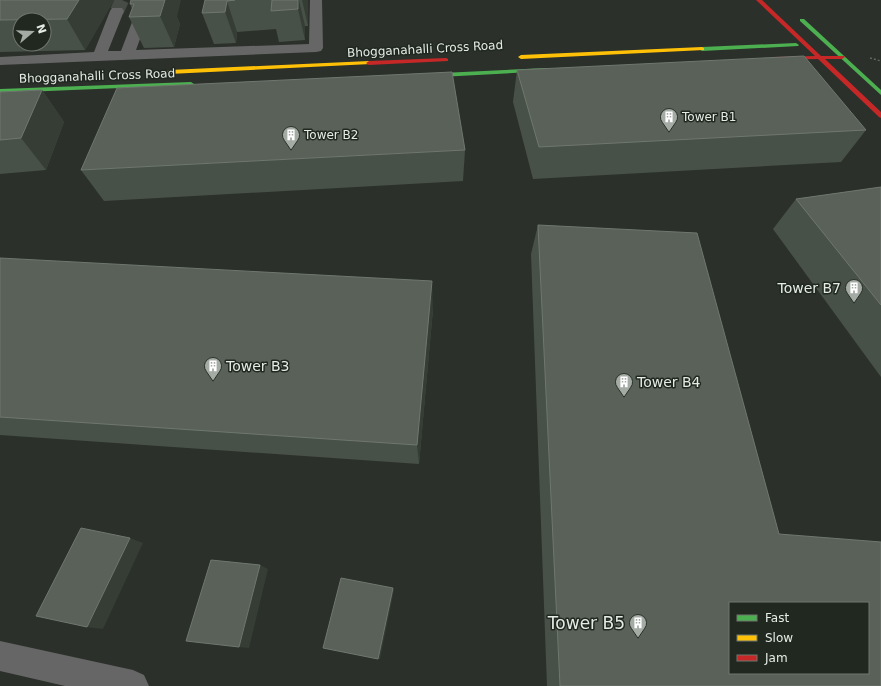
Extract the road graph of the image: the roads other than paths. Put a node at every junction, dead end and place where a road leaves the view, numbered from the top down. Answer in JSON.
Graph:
{"nodes":[{"id":1,"x":316,"y":0,"type":"edge"},
{"id":2,"x":759,"y":0,"type":"edge"},
{"id":3,"x":144,"y":8,"type":"edge"},
{"id":4,"x":117,"y":11,"type":"tunnel mouth"},
{"id":5,"x":798,"y":16,"type":"dead end"},
{"id":6,"x":826,"y":43,"type":"junction"},
{"id":7,"x":806,"y":45,"type":"junction"},
{"id":8,"x":127,"y":55,"type":"junction"},
{"id":9,"x":99,"y":56,"type":"junction"},
{"id":10,"x":819,"y":57,"type":"junction"},
{"id":11,"x":842,"y":57,"type":"junction"},
{"id":12,"x":510,"y":58,"type":"dead end"},
{"id":13,"x":454,"y":60,"type":"dead end"},
{"id":14,"x":764,"y":60,"type":"edge"},
{"id":15,"x":0,"y":61,"type":"edge"},
{"id":16,"x":560,"y":70,"type":"edge"},
{"id":17,"x":159,"y":73,"type":"dead end"},
{"id":18,"x":413,"y":76,"type":"edge"},
{"id":19,"x":199,"y":84,"type":"edge"},
{"id":20,"x":0,"y":91,"type":"edge"},
{"id":21,"x":881,"y":93,"type":"edge"},
{"id":22,"x":881,"y":116,"type":"edge"},
{"id":23,"x":2,"y":660,"type":"edge"},
{"id":24,"x":133,"y":686,"type":"edge"}],
"edges":[{"from":1,"to":8,"type":"street"},
{"from":2,"to":7,"type":"street"},
{"from":3,"to":8,"type":"street"},
{"from":4,"to":9,"type":"street"},
{"from":5,"to":6,"type":"street"},
{"from":6,"to":7,"type":"street","name":"Bhogganahalli Cross Road"},
{"from":6,"to":11,"type":"street"},
{"from":7,"to":10,"type":"street"},
{"from":7,"to":12,"type":"street","name":"Bhogganahalli Cross Road"},
{"from":8,"to":9,"type":"street"},
{"from":9,"to":15,"type":"street"},
{"from":10,"to":11,"type":"street"},
{"from":10,"to":14,"type":"street"},
{"from":10,"to":22,"type":"street"},
{"from":11,"to":21,"type":"street"},
{"from":13,"to":17,"type":"street","name":"Bhogganahalli Cross Road"},
{"from":16,"to":18,"type":"street","name":"Bhogganahalli Cross Road"},
{"from":19,"to":20,"type":"street","name":"Bhogganahalli Cross Road"},
{"from":23,"to":24,"type":"street"}]}
